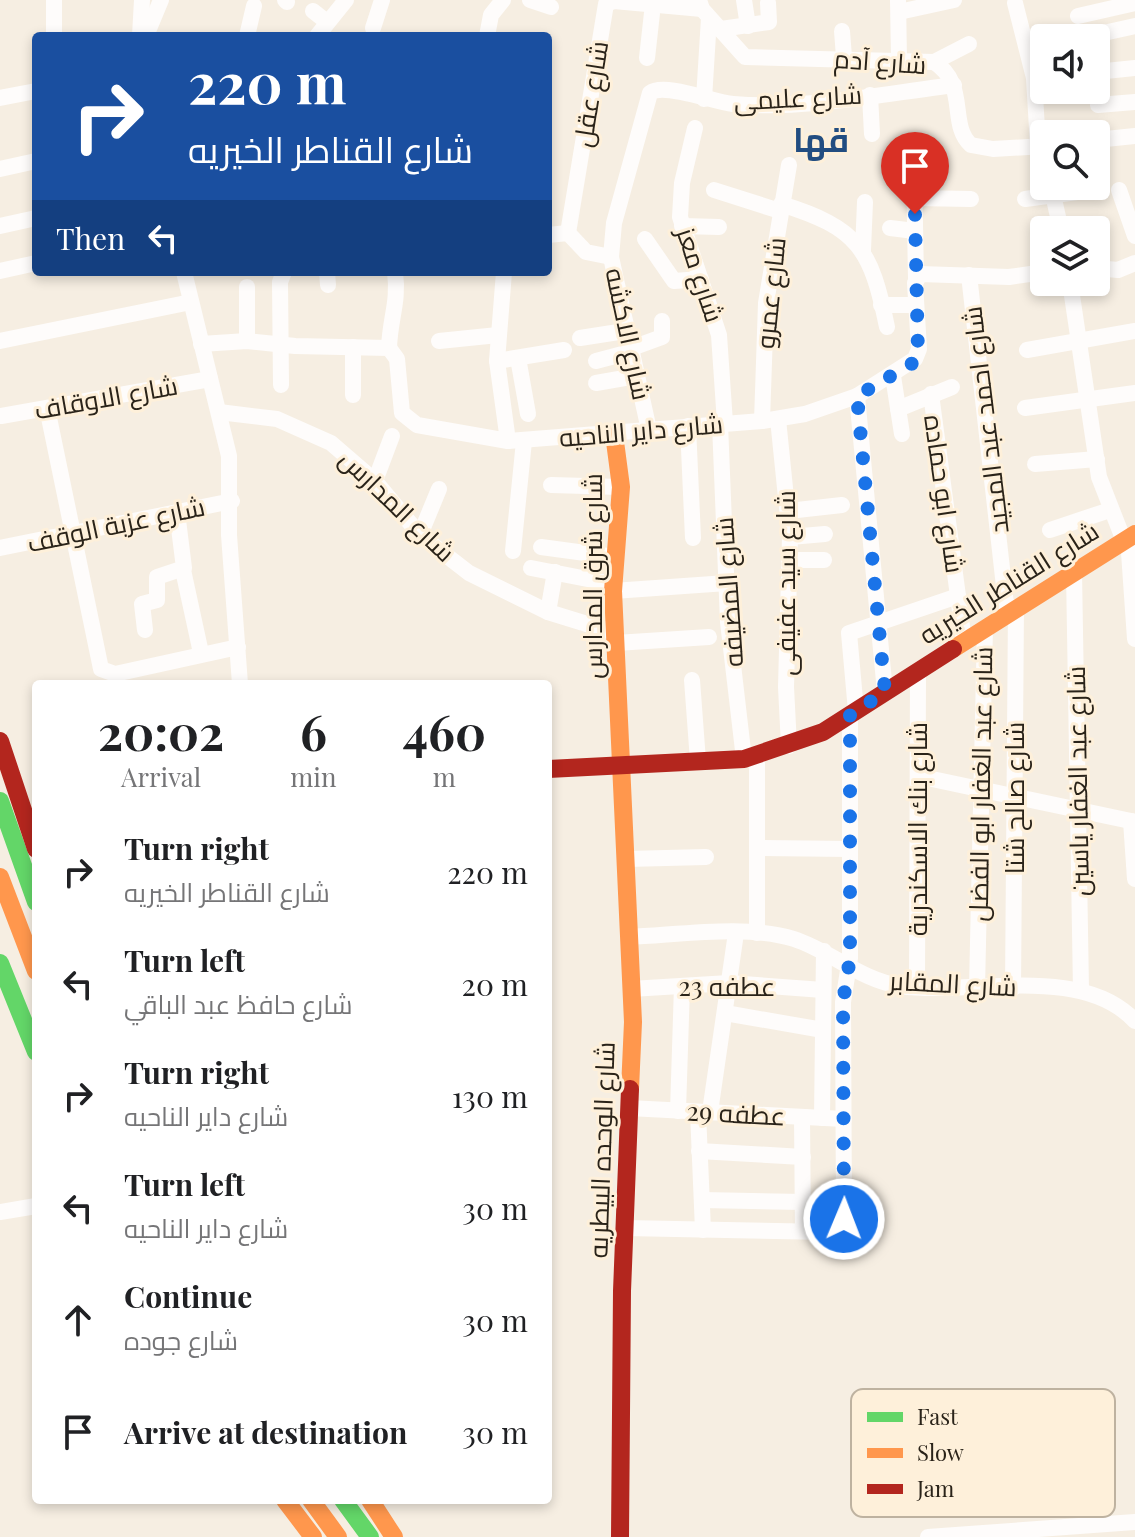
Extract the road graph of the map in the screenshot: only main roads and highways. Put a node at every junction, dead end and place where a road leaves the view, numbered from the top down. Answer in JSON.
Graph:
{"nodes":[{"id":1,"x":614,"y":434,"type":"road end"},
{"id":2,"x":1129,"y":538,"type":"edge"},
{"id":3,"x":0,"y":741,"type":"edge"},
{"id":4,"x":623,"y":766,"type":"junction"},
{"id":5,"x":552,"y":769,"type":"edge"},
{"id":6,"x":0,"y":801,"type":"edge"},
{"id":7,"x":32,"y":837,"type":"edge"},
{"id":8,"x":32,"y":870,"type":"edge"},
{"id":9,"x":0,"y":877,"type":"edge"},
{"id":10,"x":0,"y":888,"type":"edge"},
{"id":11,"x":32,"y":891,"type":"edge"},
{"id":12,"x":32,"y":903,"type":"edge"},
{"id":13,"x":0,"y":914,"type":"edge"},
{"id":14,"x":32,"y":961,"type":"edge"},
{"id":15,"x":0,"y":963,"type":"edge"},
{"id":16,"x":32,"y":1042,"type":"edge"},
{"id":17,"x":288,"y":1504,"type":"edge"},
{"id":18,"x":314,"y":1504,"type":"edge"},
{"id":19,"x":346,"y":1504,"type":"edge"},
{"id":20,"x":373,"y":1504,"type":"edge"},
{"id":21,"x":313,"y":1537,"type":"edge"},
{"id":22,"x":338,"y":1537,"type":"edge"},
{"id":23,"x":370,"y":1537,"type":"edge"},
{"id":24,"x":394,"y":1537,"type":"edge"},
{"id":25,"x":620,"y":1537,"type":"edge"}],
"edges":[{"from":1,"to":4,"type":"main road","name":"شارع شرق المدارس"},
{"from":2,"to":4,"type":"main road","name":"شارع القناطر الخيريه"},
{"from":3,"to":7,"type":"main road"},
{"from":4,"to":5,"type":"main road","name":"شارع القناطر الخيريه"},
{"from":4,"to":25,"type":"main road","name":"شارع الوحده البيطريه"},
{"from":6,"to":11,"type":"main road"},
{"from":8,"to":10,"type":"main road"},
{"from":9,"to":14,"type":"main road"},
{"from":12,"to":13,"type":"main road"},
{"from":15,"to":16,"type":"main road"},
{"from":17,"to":21,"type":"main road"},
{"from":18,"to":22,"type":"main road"},
{"from":19,"to":23,"type":"main road"},
{"from":20,"to":24,"type":"main road"}]}
